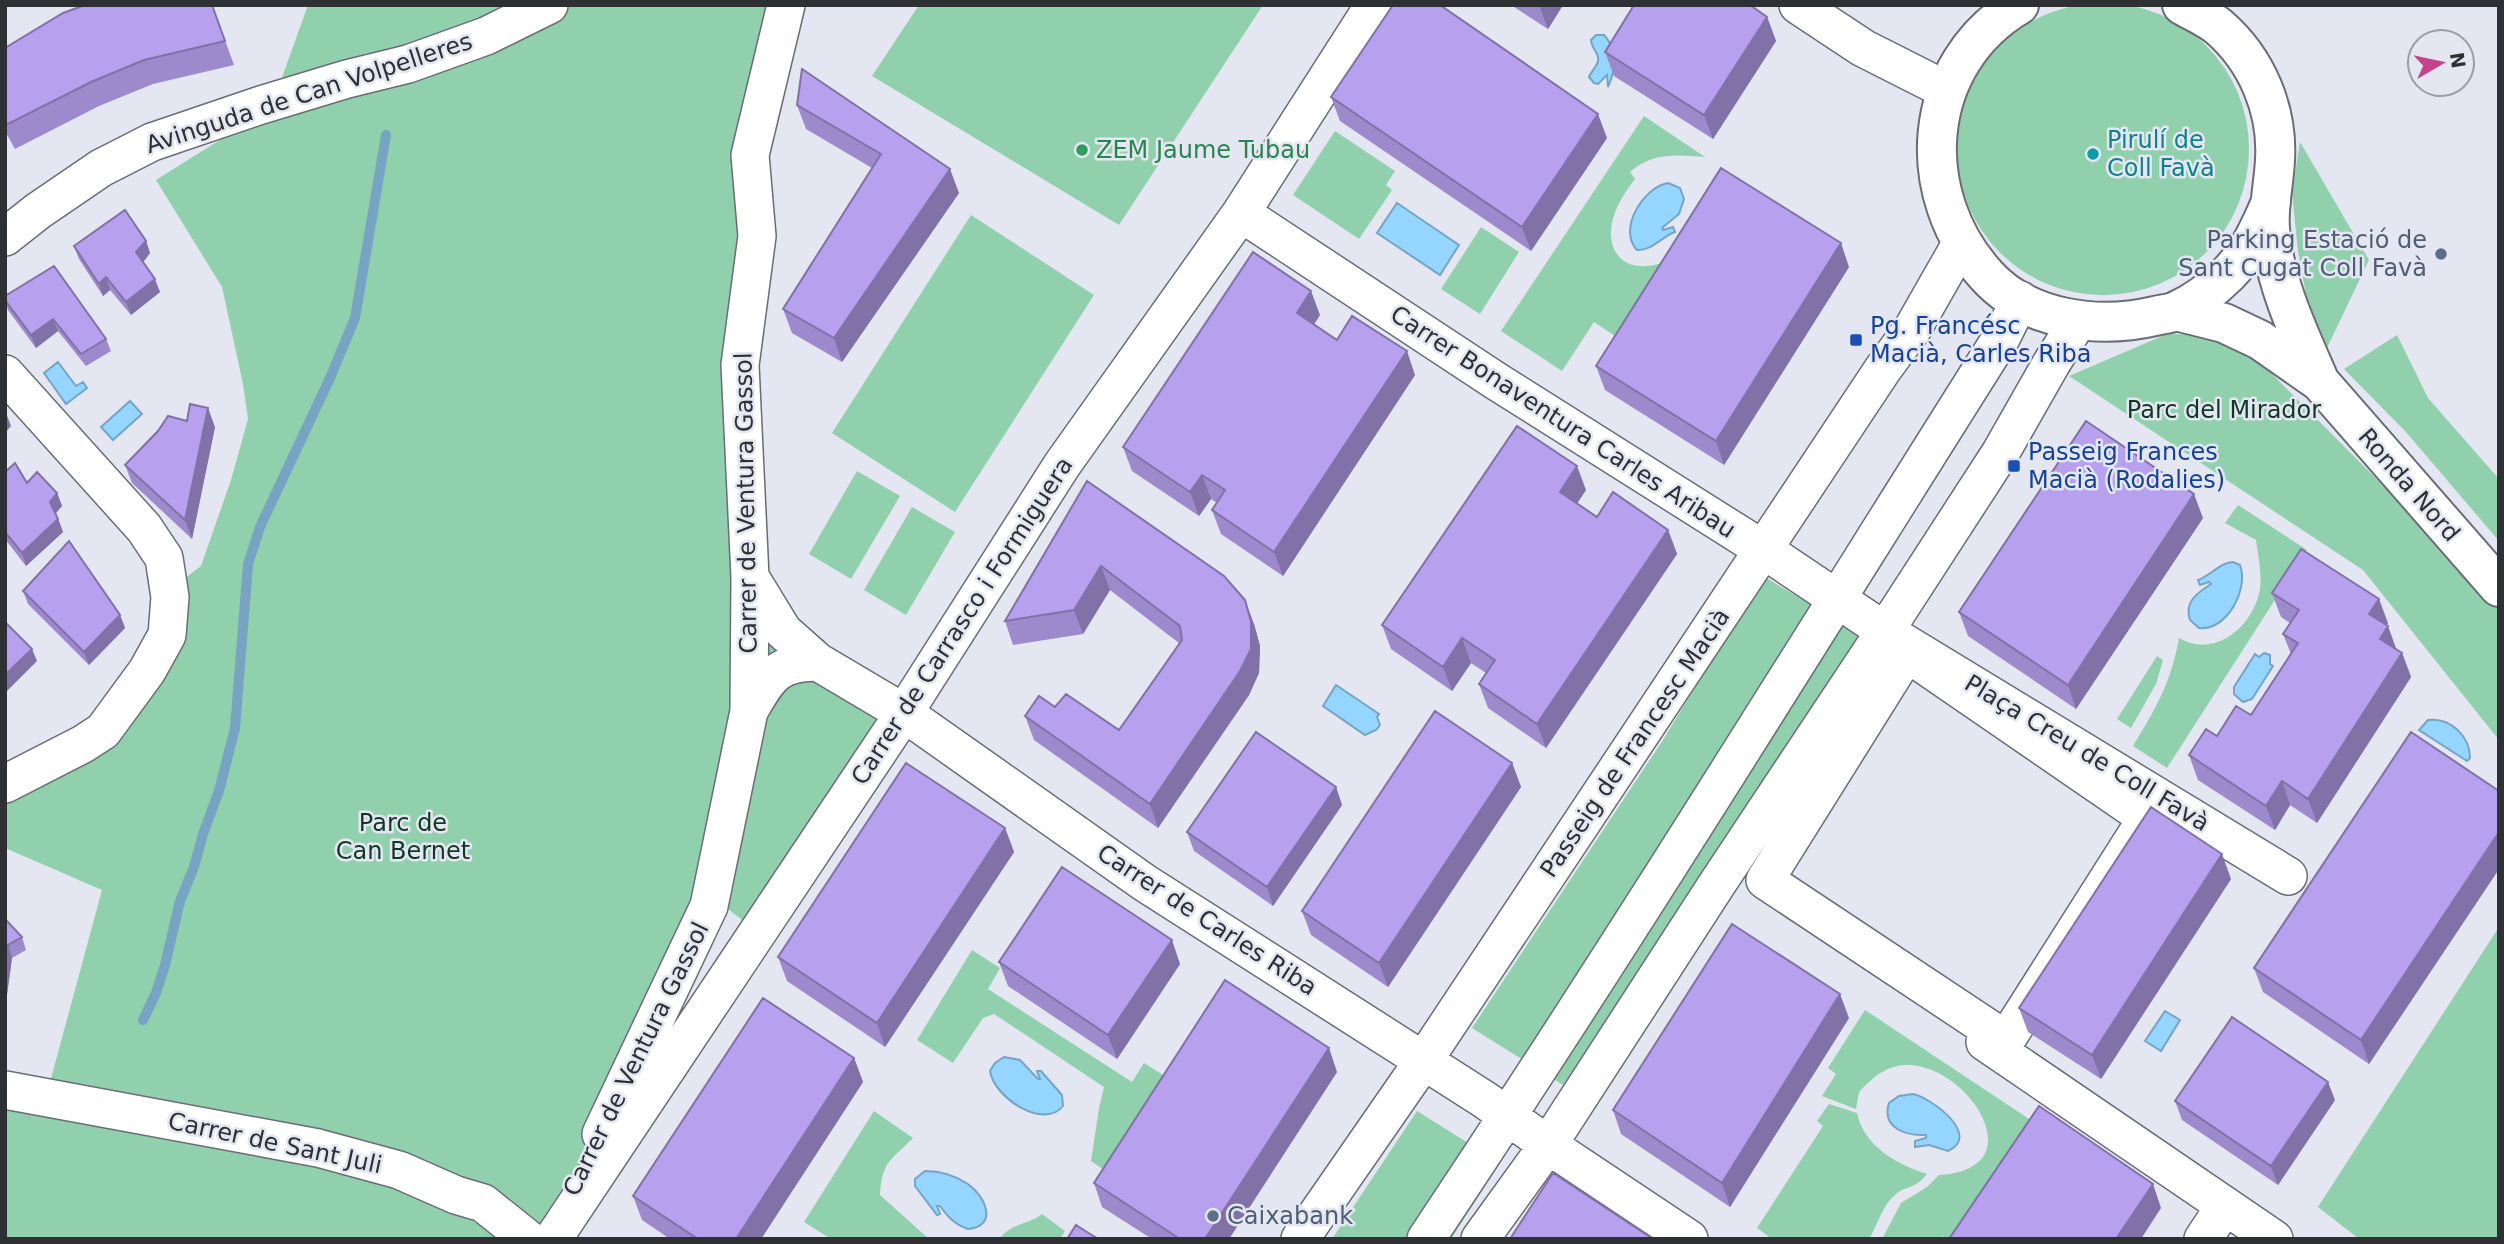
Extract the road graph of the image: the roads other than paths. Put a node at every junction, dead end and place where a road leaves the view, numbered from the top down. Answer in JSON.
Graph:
{"nodes":[{"id":1,"x":549,"y":5,"type":"edge"},
{"id":2,"x":786,"y":5,"type":"edge"},
{"id":3,"x":1374,"y":5,"type":"edge"},
{"id":4,"x":1798,"y":5,"type":"edge"},
{"id":5,"x":2182,"y":5,"type":"edge"},
{"id":6,"x":2010,"y":8,"type":"edge"},
{"id":7,"x":2214,"y":16,"type":"edge"},
{"id":8,"x":1946,"y":90,"type":"junction"},
{"id":9,"x":2271,"y":202,"type":"junction"},
{"id":10,"x":1241,"y":213,"type":"junction"},
{"id":11,"x":5,"y":237,"type":"edge"},
{"id":12,"x":1962,"y":242,"type":"junction"},
{"id":13,"x":2020,"y":300,"type":"junction"},
{"id":14,"x":2176,"y":311,"type":"junction"},
{"id":15,"x":2078,"y":321,"type":"junction"},
{"id":16,"x":5,"y":374,"type":"edge"},
{"id":17,"x":2320,"y":382,"type":"junction"},
{"id":18,"x":1764,"y":550,"type":"junction"},
{"id":19,"x":750,"y":577,"type":"junction"},
{"id":20,"x":2499,"y":587,"type":"edge"},
{"id":21,"x":1837,"y":598,"type":"junction"},
{"id":22,"x":1885,"y":631,"type":"junction"},
{"id":23,"x":818,"y":662,"type":"junction"},
{"id":24,"x":749,"y":711,"type":"junction"},
{"id":25,"x":905,"y":713,"type":"junction"},
{"id":26,"x":5,"y":784,"type":"edge"},
{"id":27,"x":2288,"y":876,"type":"dead end"},
{"id":28,"x":1996,"y":1041,"type":"junction"},
{"id":29,"x":1424,"y":1060,"type":"junction"},
{"id":30,"x":5,"y":1090,"type":"edge"},
{"id":31,"x":1508,"y":1116,"type":"junction"},
{"id":32,"x":1548,"y":1145,"type":"junction"},
{"id":33,"x":2225,"y":1206,"type":"junction"},
{"id":34,"x":528,"y":1239,"type":"edge"},
{"id":35,"x":552,"y":1239,"type":"edge"},
{"id":36,"x":1300,"y":1239,"type":"edge"},
{"id":37,"x":1426,"y":1239,"type":"edge"},
{"id":38,"x":1480,"y":1239,"type":"edge"},
{"id":39,"x":1689,"y":1239,"type":"edge"},
{"id":40,"x":2203,"y":1239,"type":"edge"},
{"id":41,"x":2274,"y":1239,"type":"edge"}],
"edges":[{"from":1,"to":11,"type":"street","name":"Avinguda de Can Volpelleres"},
{"from":2,"to":19,"type":"street","name":"Carrer de Ventura Gassol"},
{"from":3,"to":10,"type":"street","name":"Carrer de Carrasco i Formiguera"},
{"from":4,"to":8,"type":"street"},
{"from":5,"to":7,"type":"main road","name":"Ronda Nord"},
{"from":6,"to":8,"type":"main road","name":"Ronda Nord"},
{"from":7,"to":9,"type":"main road","name":"Ronda Nord"},
{"from":8,"to":12,"type":"main road","name":"Ronda Nord"},
{"from":9,"to":14,"type":"main road","name":"Ronda Nord"},
{"from":9,"to":17,"type":"main road","name":"Ronda Nord"},
{"from":10,"to":18,"type":"street","name":"Carrer Bonaventura Carles Aribau"},
{"from":10,"to":25,"type":"street","name":"Carrer de Carrasco i Formiguera"},
{"from":12,"to":13,"type":"main road","name":"Ronda Nord"},
{"from":12,"to":18,"type":"street","name":"Passeig de Francesc Macià"},
{"from":13,"to":15,"type":"main road","name":"Ronda Nord"},
{"from":13,"to":21,"type":"street"},
{"from":14,"to":15,"type":"main road","name":"Ronda Nord"},
{"from":14,"to":17,"type":"main road","name":"Ronda Nord"},
{"from":15,"to":22,"type":"street"},
{"from":16,"to":26,"type":"street"},
{"from":17,"to":20,"type":"main road","name":"Ronda Nord"},
{"from":18,"to":21,"type":"street","name":"Carrer Bonaventura Carles Aribau"},
{"from":18,"to":29,"type":"street","name":"Passeig de Francesc Macià"},
{"from":19,"to":23,"type":"street","name":"Carrer de Carles Riba"},
{"from":19,"to":24,"type":"street","name":"Carrer de Ventura Gassol"},
{"from":21,"to":22,"type":"street","name":"Carrer Bonaventura Carles Aribau"},
{"from":21,"to":31,"type":"street"},
{"from":22,"to":27,"type":"street","name":"Plaça Creu de Coll Favà"},
{"from":22,"to":32,"type":"street"},
{"from":23,"to":24,"type":"street","name":"Carrer de Ventura Gassol"},
{"from":23,"to":25,"type":"street","name":"Carrer de Carles Riba"},
{"from":24,"to":35,"type":"street","name":"Carrer de Ventura Gassol"},
{"from":25,"to":29,"type":"street","name":"Carrer de Carles Riba"},
{"from":25,"to":35,"type":"street","name":"Carrer de Carrasco i Formiguera"},
{"from":28,"to":28,"type":"street"},
{"from":28,"to":33,"type":"street"},
{"from":29,"to":31,"type":"street","name":"Carrer de Carles Riba"},
{"from":29,"to":36,"type":"street","name":"Passeig de Francesc Macià"},
{"from":30,"to":34,"type":"street","name":"Carrer de Sant Juli"},
{"from":31,"to":32,"type":"street","name":"Carrer de Carles Riba"},
{"from":31,"to":37,"type":"street"},
{"from":32,"to":38,"type":"street"},
{"from":32,"to":39,"type":"street","name":"Carrer de Carles Riba"},
{"from":33,"to":40,"type":"street"},
{"from":33,"to":41,"type":"street"}]}
